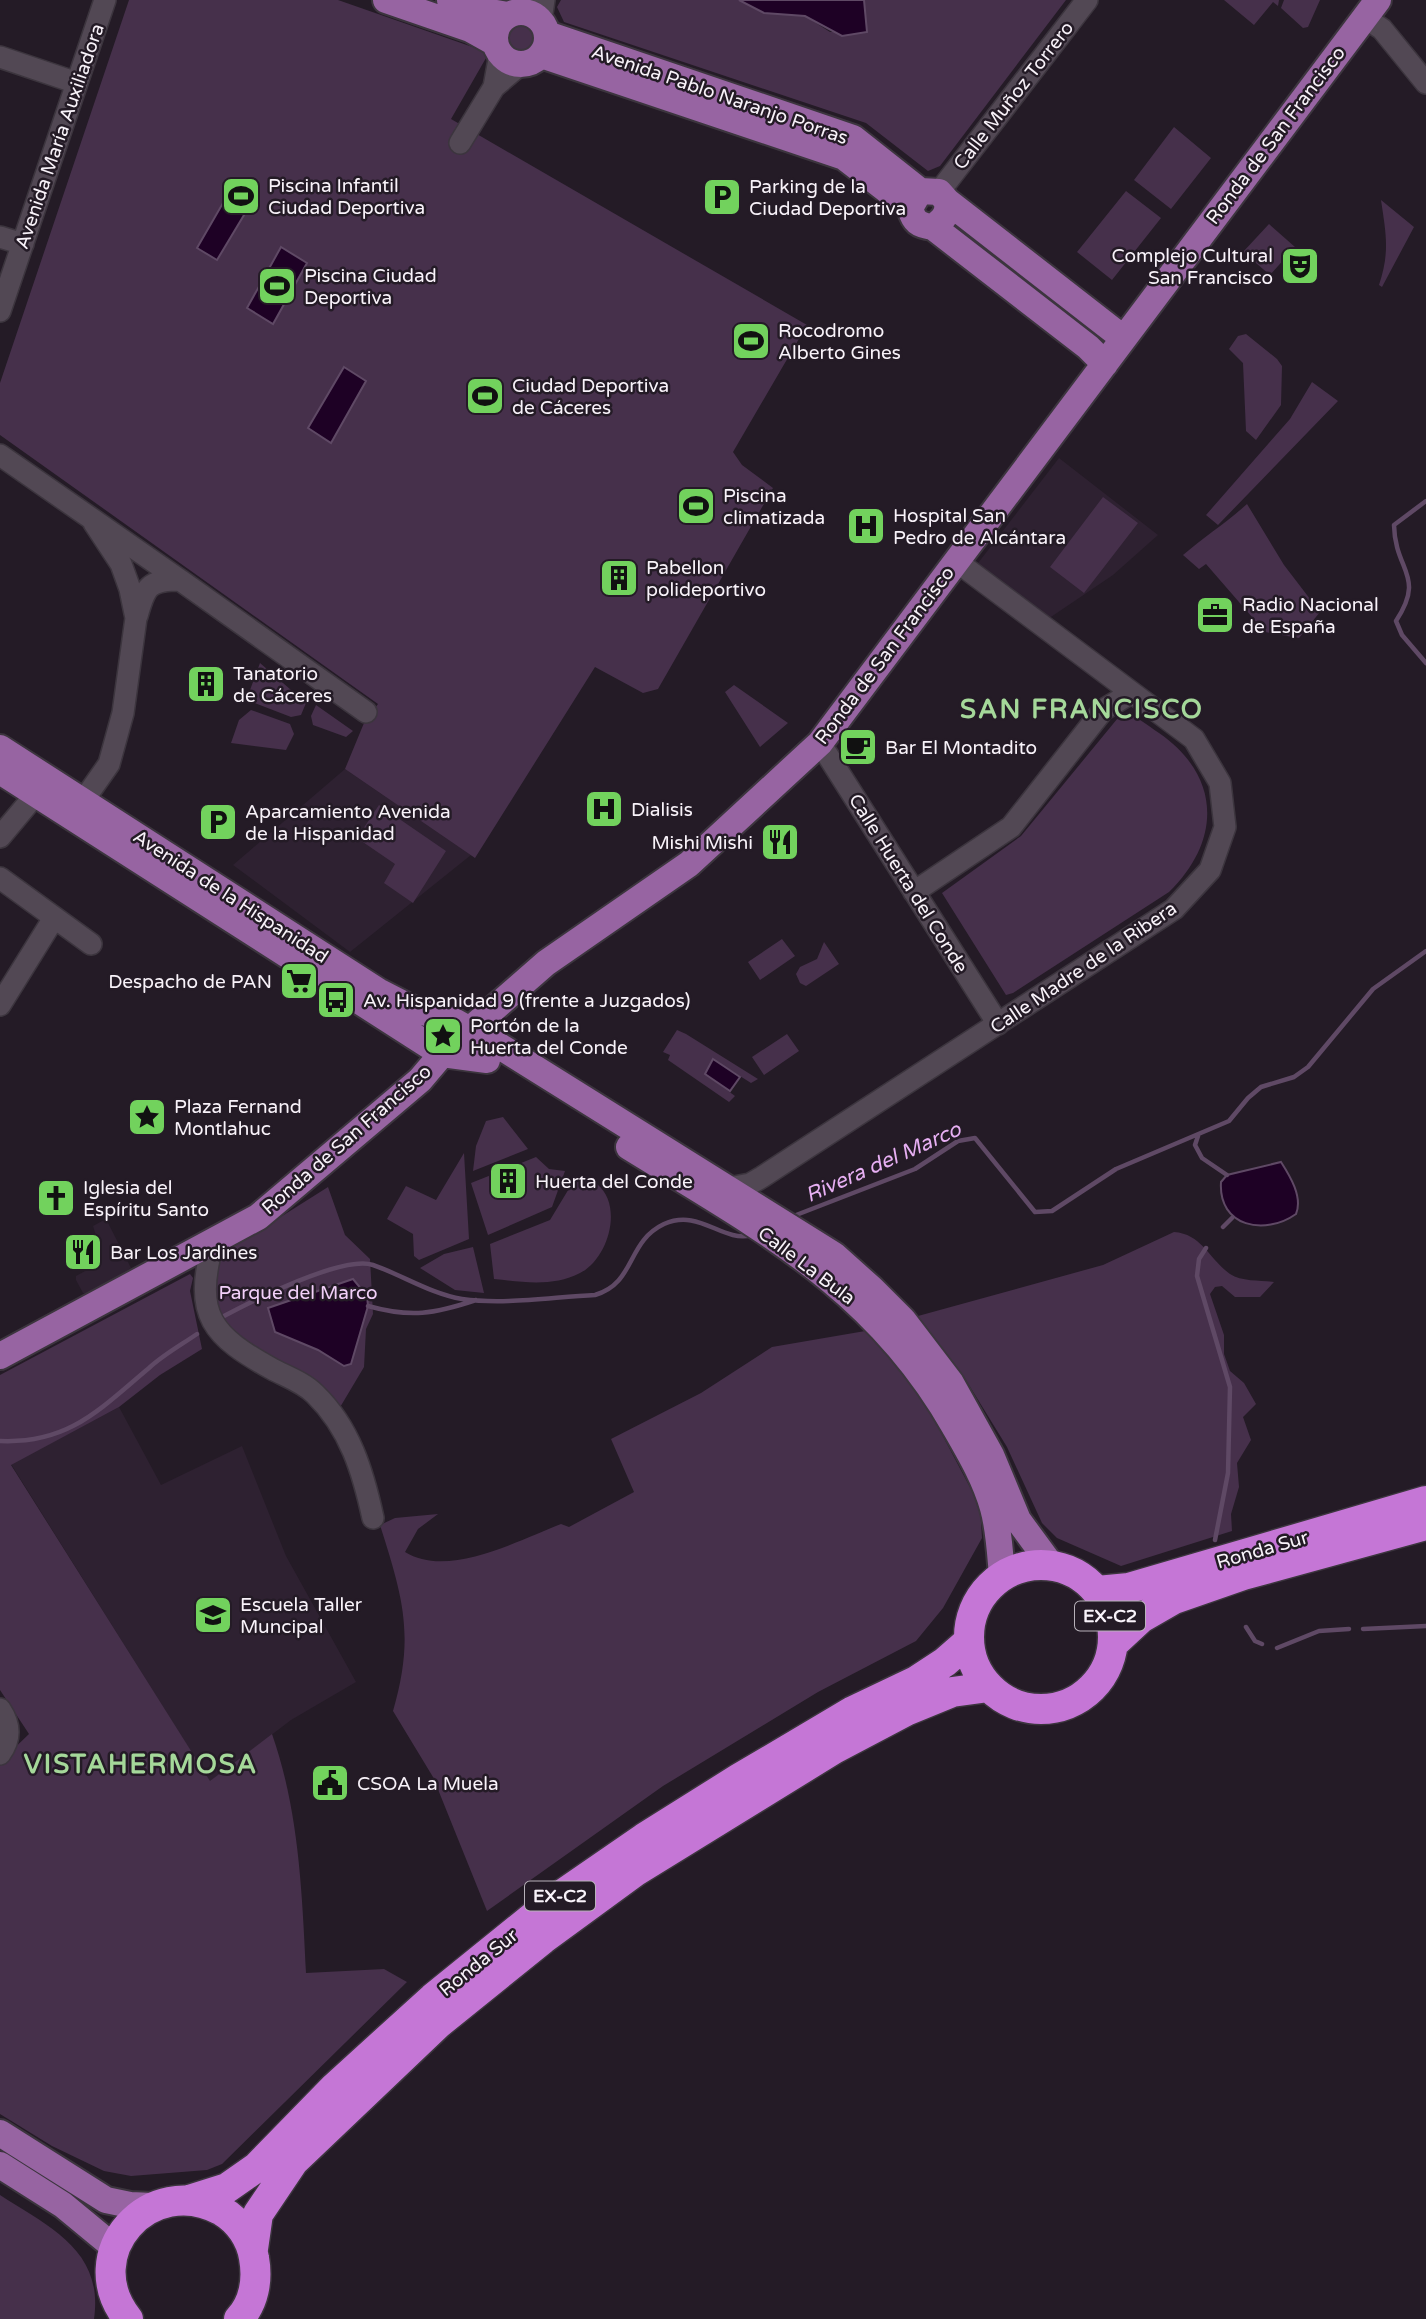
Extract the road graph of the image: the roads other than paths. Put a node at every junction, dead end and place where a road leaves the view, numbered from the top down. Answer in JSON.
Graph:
{"nodes":[{"id":1,"x":105,"y":0,"type":"edge"},
{"id":2,"x":386,"y":0,"type":"edge"},
{"id":3,"x":450,"y":0,"type":"edge"},
{"id":4,"x":1087,"y":0,"type":"edge"},
{"id":5,"x":1371,"y":8,"type":"edge"},
{"id":6,"x":525,"y":30,"type":"edge"},
{"id":7,"x":0,"y":57,"type":"edge"},
{"id":8,"x":0,"y":72,"type":"edge"},
{"id":9,"x":1426,"y":83,"type":"edge"},
{"id":10,"x":75,"y":90,"type":"junction"},
{"id":11,"x":460,"y":144,"type":"dead end"},
{"id":12,"x":929,"y":198,"type":"junction"},
{"id":13,"x":0,"y":237,"type":"edge"},
{"id":14,"x":14,"y":250,"type":"edge"},
{"id":15,"x":0,"y":312,"type":"edge"},
{"id":16,"x":1124,"y":338,"type":"junction"},
{"id":17,"x":1105,"y":364,"type":"junction"},
{"id":18,"x":0,"y":455,"type":"edge"},
{"id":19,"x":94,"y":523,"type":"junction"},
{"id":20,"x":956,"y":561,"type":"junction"},
{"id":21,"x":127,"y":572,"type":"junction"},
{"id":22,"x":165,"y":575,"type":"junction"},
{"id":23,"x":136,"y":618,"type":"junction"},
{"id":24,"x":1130,"y":693,"type":"junction"},
{"id":25,"x":366,"y":712,"type":"dead end"},
{"id":26,"x":820,"y":743,"type":"junction"},
{"id":27,"x":0,"y":748,"type":"edge"},
{"id":28,"x":0,"y":771,"type":"edge"},
{"id":29,"x":36,"y":794,"type":"junction"},
{"id":30,"x":77,"y":808,"type":"junction"},
{"id":31,"x":0,"y":837,"type":"edge"},
{"id":32,"x":0,"y":878,"type":"edge"},
{"id":33,"x":914,"y":892,"type":"junction"},
{"id":34,"x":54,"y":918,"type":"junction"},
{"id":35,"x":90,"y":944,"type":"dead end"},
{"id":36,"x":371,"y":999,"type":"junction"},
{"id":37,"x":0,"y":1005,"type":"edge"},
{"id":38,"x":998,"y":1024,"type":"junction"},
{"id":39,"x":476,"y":1039,"type":"junction"},
{"id":40,"x":729,"y":1188,"type":"junction"},
{"id":41,"x":758,"y":1217,"type":"junction"},
{"id":42,"x":214,"y":1243,"type":"junction"},
{"id":43,"x":0,"y":1341,"type":"edge"},
{"id":44,"x":28,"y":1342,"type":"junction"},
{"id":45,"x":917,"y":1354,"type":"junction"},
{"id":46,"x":0,"y":1356,"type":"edge"},
{"id":47,"x":1426,"y":1501,"type":"edge"},
{"id":48,"x":372,"y":1514,"type":"dead end"},
{"id":49,"x":1426,"y":1525,"type":"edge"},
{"id":50,"x":1051,"y":1565,"type":"junction"},
{"id":51,"x":1002,"y":1576,"type":"junction"},
{"id":52,"x":1097,"y":1591,"type":"junction"},
{"id":53,"x":969,"y":1641,"type":"junction"},
{"id":54,"x":1113,"y":1644,"type":"junction"},
{"id":55,"x":989,"y":1687,"type":"junction"},
{"id":56,"x":0,"y":1709,"type":"edge"},
{"id":57,"x":0,"y":1754,"type":"edge"},
{"id":58,"x":0,"y":2133,"type":"edge"},
{"id":59,"x":0,"y":2165,"type":"edge"},
{"id":60,"x":189,"y":2200,"type":"junction"},
{"id":61,"x":153,"y":2206,"type":"junction"},
{"id":62,"x":115,"y":2248,"type":"junction"},
{"id":63,"x":253,"y":2249,"type":"junction"},
{"id":64,"x":118,"y":2311,"type":"edge"},
{"id":65,"x":239,"y":2319,"type":"edge"}],
"edges":[{"from":1,"to":10,"type":"street","name":"Avenida María Auxiliadora"},
{"from":2,"to":6,"type":"main road","name":"Avenida Pablo Naranjo Porras"},
{"from":3,"to":6,"type":"main road","name":"Avenida Pablo Naranjo Porras"},
{"from":4,"to":12,"type":"street","name":"Calle Muñoz Torrero"},
{"from":5,"to":9,"type":"street"},
{"from":5,"to":16,"type":"main road","name":"Ronda de San Francisco"},
{"from":6,"to":11,"type":"street"},
{"from":6,"to":12,"type":"main road","name":"Avenida Pablo Naranjo Porras"},
{"from":7,"to":10,"type":"street"},
{"from":8,"to":10,"type":"street"},
{"from":10,"to":14,"type":"street","name":"Avenida María Auxiliadora"},
{"from":12,"to":16,"type":"main road","name":"Avenida Pablo Naranjo Porras"},
{"from":12,"to":17,"type":"main road"},
{"from":13,"to":14,"type":"street"},
{"from":14,"to":15,"type":"street","name":"Avenida María Auxiliadora"},
{"from":16,"to":17,"type":"main road","name":"Ronda de San Francisco"},
{"from":17,"to":20,"type":"main road","name":"Ronda de San Francisco"},
{"from":18,"to":19,"type":"street"},
{"from":19,"to":21,"type":"street"},
{"from":19,"to":22,"type":"street"},
{"from":20,"to":24,"type":"street","name":"Calle Madre de la Ribera"},
{"from":20,"to":26,"type":"main road","name":"Ronda de San Francisco"},
{"from":21,"to":22,"type":"street"},
{"from":21,"to":23,"type":"street"},
{"from":22,"to":23,"type":"street"},
{"from":22,"to":25,"type":"street"},
{"from":23,"to":30,"type":"street"},
{"from":24,"to":33,"type":"street"},
{"from":24,"to":38,"type":"street","name":"Calle Madre de la Ribera"},
{"from":26,"to":33,"type":"street","name":"Calle Huerta del Conde"},
{"from":26,"to":39,"type":"main road","name":"Ronda de San Francisco"},
{"from":27,"to":30,"type":"main road","name":"Avenida de la Hispanidad"},
{"from":28,"to":29,"type":"main road","name":"Avenida de la Hispanidad"},
{"from":29,"to":30,"type":"main road","name":"Avenida de la Hispanidad"},
{"from":29,"to":31,"type":"street"},
{"from":30,"to":36,"type":"main road","name":"Avenida de la Hispanidad"},
{"from":32,"to":34,"type":"street"},
{"from":33,"to":38,"type":"street","name":"Calle Huerta del Conde"},
{"from":34,"to":35,"type":"street"},
{"from":34,"to":37,"type":"street"},
{"from":36,"to":39,"type":"main road","name":"Avenida de la Hispanidad"},
{"from":36,"to":39,"type":"main road","name":"Avenida de la Hispanidad"},
{"from":38,"to":40,"type":"street","name":"Calle Madre de la Ribera"},
{"from":39,"to":40,"type":"main road","name":"Calle La Bula"},
{"from":39,"to":41,"type":"main road","name":"Calle La Bula"},
{"from":39,"to":42,"type":"main road","name":"Ronda de San Francisco"},
{"from":40,"to":41,"type":"main road","name":"Calle La Bula"},
{"from":41,"to":45,"type":"main road","name":"Calle La Bula"},
{"from":42,"to":44,"type":"main road","name":"Ronda de San Francisco"},
{"from":42,"to":48,"type":"street"},
{"from":43,"to":44,"type":"street"},
{"from":44,"to":46,"type":"main road","name":"Ronda de San Francisco"},
{"from":45,"to":50,"type":"main road","name":"Calle La Bula"},
{"from":45,"to":51,"type":"main road","name":"Calle La Bula"},
{"from":47,"to":52,"type":"highway","name":"Ronda Sur","number":"EX-C2"},
{"from":49,"to":54,"type":"highway","name":"Ronda Sur","number":"EX-C2"},
{"from":50,"to":51,"type":"highway"},
{"from":50,"to":52,"type":"highway","number":"EX-C2"},
{"from":51,"to":53,"type":"highway"},
{"from":52,"to":54,"type":"highway","number":"EX-C2"},
{"from":53,"to":55,"type":"highway"},
{"from":53,"to":60,"type":"highway","name":"Ronda Sur","number":"EX-C2"},
{"from":54,"to":55,"type":"highway","number":"EX-C2"},
{"from":55,"to":63,"type":"highway","name":"Ronda Sur","number":"EX-C2"},
{"from":56,"to":57,"type":"street"},
{"from":58,"to":61,"type":"main road"},
{"from":59,"to":62,"type":"main road"},
{"from":60,"to":61,"type":"highway","number":"EX-C2"},
{"from":60,"to":63,"type":"highway","number":"EX-C2"},
{"from":61,"to":62,"type":"highway"},
{"from":62,"to":64,"type":"highway"},
{"from":63,"to":65,"type":"highway","number":"EX-C2"}]}
